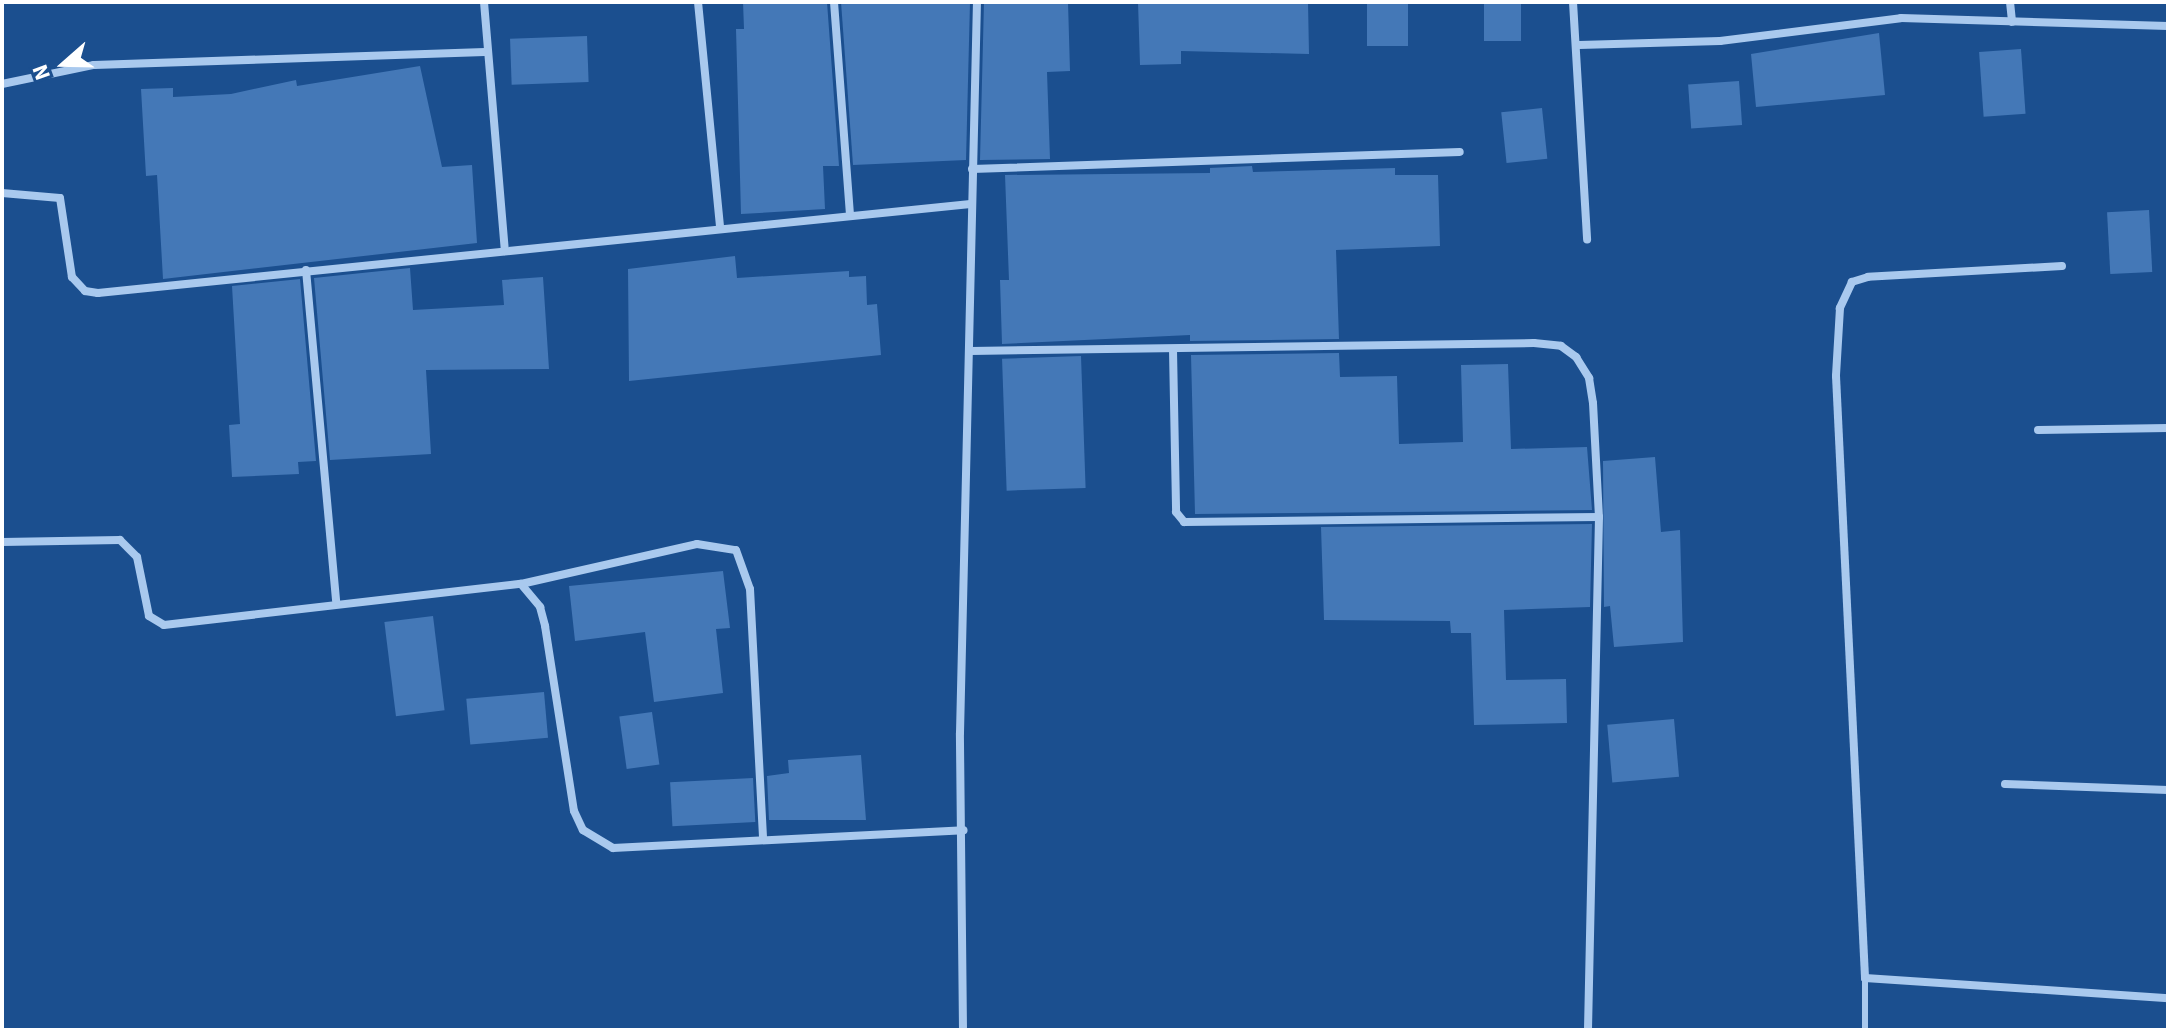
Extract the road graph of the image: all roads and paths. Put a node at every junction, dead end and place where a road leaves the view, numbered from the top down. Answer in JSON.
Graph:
{"nodes":[{"id":1,"x":484,"y":2,"type":"edge"},
{"id":2,"x":698,"y":2,"type":"edge"},
{"id":3,"x":834,"y":2,"type":"edge"},
{"id":4,"x":977,"y":2,"type":"edge"},
{"id":5,"x":1573,"y":2,"type":"edge"},
{"id":6,"x":2010,"y":2,"type":"edge"},
{"id":7,"x":2012,"y":22,"type":"junction"},
{"id":8,"x":2168,"y":26,"type":"edge"},
{"id":9,"x":1579,"y":45,"type":"junction"},
{"id":10,"x":485,"y":52,"type":"junction"},
{"id":11,"x":2,"y":84,"type":"edge"},
{"id":12,"x":1460,"y":152,"type":"dead end"},
{"id":13,"x":972,"y":169,"type":"junction"},
{"id":14,"x":2,"y":193,"type":"edge"},
{"id":15,"x":970,"y":204,"type":"junction"},
{"id":16,"x":850,"y":215,"type":"junction"},
{"id":17,"x":720,"y":226,"type":"junction"},
{"id":18,"x":1587,"y":240,"type":"dead end"},
{"id":19,"x":505,"y":251,"type":"junction"},
{"id":20,"x":2062,"y":266,"type":"dead end"},
{"id":21,"x":306,"y":270,"type":"junction"},
{"id":22,"x":1173,"y":350,"type":"junction"},
{"id":23,"x":971,"y":351,"type":"junction"},
{"id":24,"x":2168,"y":428,"type":"edge"},
{"id":25,"x":2038,"y":430,"type":"dead end"},
{"id":26,"x":1599,"y":517,"type":"junction"},
{"id":27,"x":2,"y":542,"type":"edge"},
{"id":28,"x":521,"y":584,"type":"junction"},
{"id":29,"x":336,"y":601,"type":"junction"},
{"id":30,"x":2005,"y":784,"type":"dead end"},
{"id":31,"x":2168,"y":790,"type":"edge"},
{"id":32,"x":964,"y":830,"type":"junction"},
{"id":33,"x":763,"y":840,"type":"junction"},
{"id":34,"x":1865,"y":978,"type":"junction"},
{"id":35,"x":2168,"y":998,"type":"edge"},
{"id":36,"x":963,"y":1030,"type":"edge"},
{"id":37,"x":1588,"y":1030,"type":"edge"},
{"id":38,"x":1865,"y":1030,"type":"edge"}],
"edges":[{"from":1,"to":10,"type":"street"},
{"from":2,"to":17,"type":"street"},
{"from":3,"to":16,"type":"street"},
{"from":4,"to":13,"type":"street"},
{"from":5,"to":9,"type":"street"},
{"from":6,"to":7,"type":"street"},
{"from":7,"to":8,"type":"street"},
{"from":7,"to":9,"type":"street"},
{"from":9,"to":18,"type":"street"},
{"from":10,"to":11,"type":"street"},
{"from":10,"to":19,"type":"street"},
{"from":12,"to":13,"type":"street"},
{"from":13,"to":15,"type":"street"},
{"from":14,"to":21,"type":"street"},
{"from":15,"to":16,"type":"street"},
{"from":15,"to":23,"type":"street"},
{"from":16,"to":17,"type":"street"},
{"from":17,"to":19,"type":"street"},
{"from":19,"to":21,"type":"street"},
{"from":20,"to":34,"type":"street"},
{"from":21,"to":29,"type":"street"},
{"from":22,"to":23,"type":"street"},
{"from":22,"to":26,"type":"street"},
{"from":22,"to":26,"type":"street"},
{"from":23,"to":32,"type":"street"},
{"from":24,"to":25,"type":"street"},
{"from":26,"to":37,"type":"street"},
{"from":27,"to":29,"type":"street"},
{"from":28,"to":29,"type":"street"},
{"from":28,"to":33,"type":"street"},
{"from":28,"to":33,"type":"street"},
{"from":30,"to":31,"type":"street"},
{"from":32,"to":33,"type":"street"},
{"from":32,"to":36,"type":"street"},
{"from":34,"to":35,"type":"street"},
{"from":34,"to":38,"type":"lane"}]}
